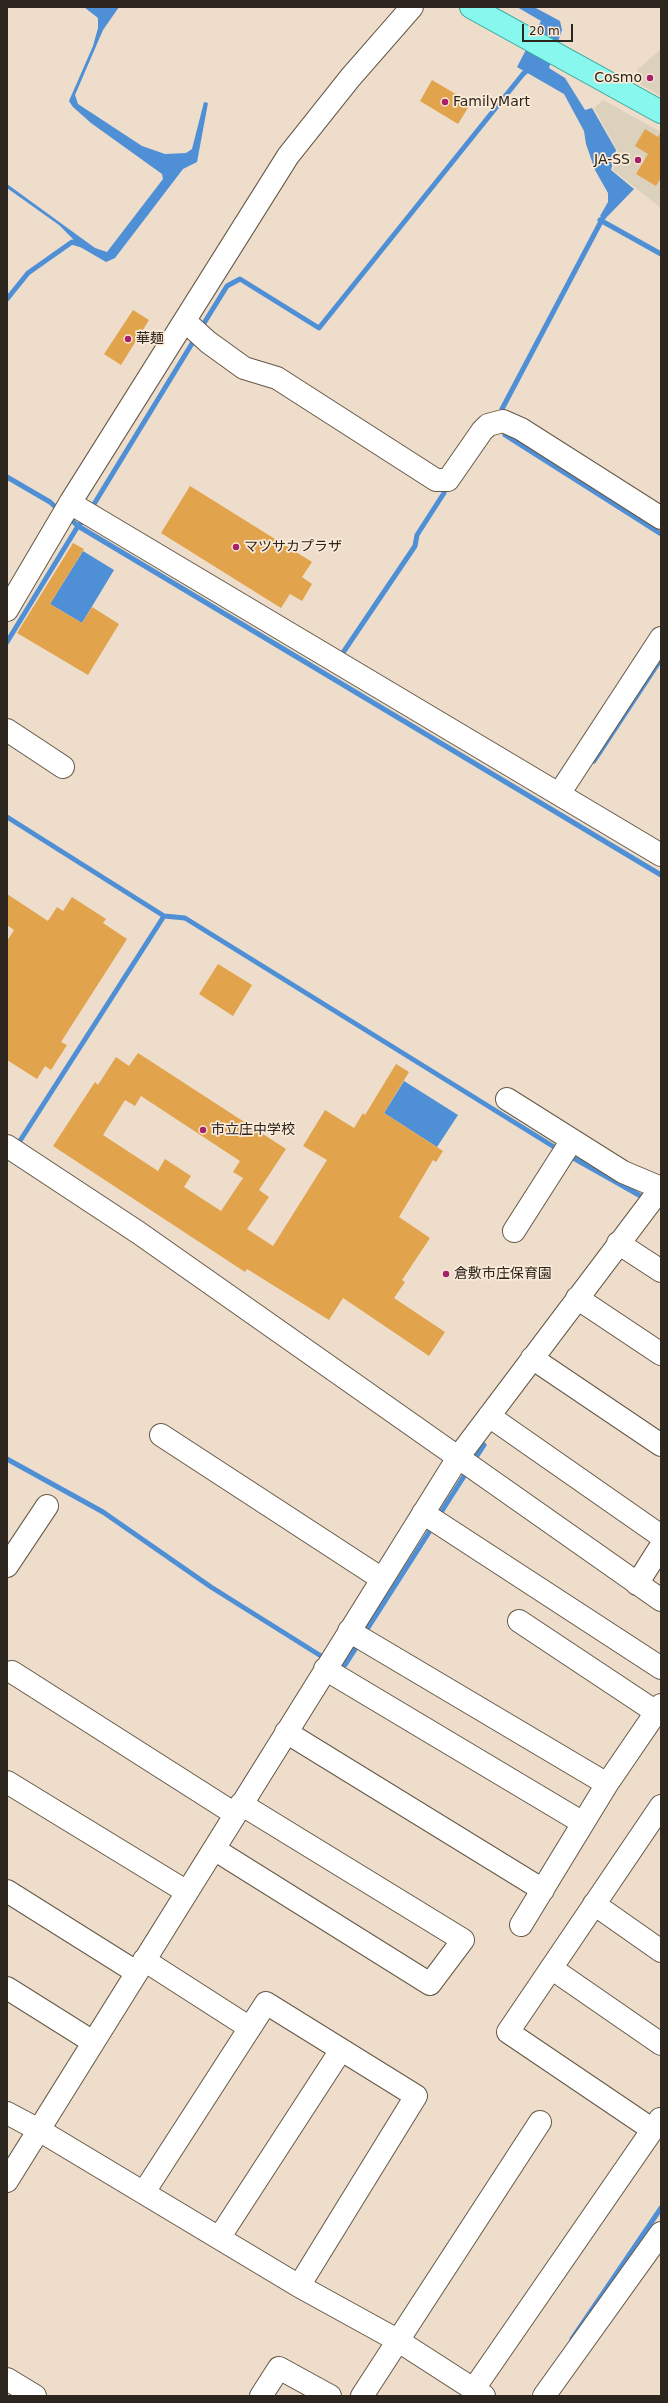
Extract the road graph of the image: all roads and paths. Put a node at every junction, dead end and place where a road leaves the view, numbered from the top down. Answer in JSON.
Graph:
{"nodes":[{"id":1,"x":412,"y":7,"type":"edge"},
{"id":2,"x":471,"y":7,"type":"edge"},
{"id":3,"x":661,"y":112,"type":"edge"},
{"id":4,"x":193,"y":329,"type":"junction"},
{"id":5,"x":74,"y":512,"type":"junction"},
{"id":6,"x":661,"y":518,"type":"edge"},
{"id":7,"x":7,"y":610,"type":"edge"},
{"id":8,"x":661,"y":638,"type":"edge"},
{"id":9,"x":7,"y":730,"type":"edge"},
{"id":10,"x":63,"y":767,"type":"dead end"},
{"id":11,"x":565,"y":798,"type":"junction"},
{"id":12,"x":661,"y":855,"type":"edge"},
{"id":13,"x":507,"y":1099,"type":"dead end"},
{"id":14,"x":570,"y":1142,"type":"junction"},
{"id":15,"x":12,"y":1150,"type":"edge"},
{"id":16,"x":656,"y":1194,"type":"edge"},
{"id":17,"x":514,"y":1231,"type":"dead end"},
{"id":18,"x":618,"y":1243,"type":"junction"},
{"id":19,"x":661,"y":1270,"type":"edge"},
{"id":20,"x":577,"y":1298,"type":"junction"},
{"id":21,"x":661,"y":1354,"type":"edge"},
{"id":22,"x":532,"y":1358,"type":"junction"},
{"id":23,"x":489,"y":1416,"type":"junction"},
{"id":24,"x":161,"y":1434,"type":"dead end"},
{"id":25,"x":661,"y":1445,"type":"edge"},
{"id":26,"x":467,"y":1462,"type":"junction"},
{"id":27,"x":47,"y":1506,"type":"dead end"},
{"id":28,"x":431,"y":1518,"type":"junction"},
{"id":29,"x":661,"y":1536,"type":"edge"},
{"id":30,"x":661,"y":1546,"type":"edge"},
{"id":31,"x":7,"y":1566,"type":"edge"},
{"id":32,"x":382,"y":1580,"type":"junction"},
{"id":33,"x":637,"y":1584,"type":"junction"},
{"id":34,"x":661,"y":1600,"type":"edge"},
{"id":35,"x":519,"y":1621,"type":"dead end"},
{"id":36,"x":358,"y":1636,"type":"junction"},
{"id":37,"x":661,"y":1668,"type":"edge"},
{"id":38,"x":325,"y":1669,"type":"junction"},
{"id":39,"x":12,"y":1672,"type":"dead end"},
{"id":40,"x":659,"y":1709,"type":"edge"},
{"id":41,"x":286,"y":1732,"type":"junction"},
{"id":42,"x":7,"y":1782,"type":"edge"},
{"id":43,"x":606,"y":1784,"type":"junction"},
{"id":44,"x":661,"y":1807,"type":"edge"},
{"id":45,"x":238,"y":1809,"type":"junction"},
{"id":46,"x":583,"y":1824,"type":"junction"},
{"id":47,"x":214,"y":1849,"type":"junction"},
{"id":48,"x":543,"y":1890,"type":"junction"},
{"id":49,"x":7,"y":1891,"type":"edge"},
{"id":50,"x":187,"y":1892,"type":"junction"},
{"id":51,"x":594,"y":1904,"type":"junction"},
{"id":52,"x":521,"y":1925,"type":"dead end"},
{"id":53,"x":661,"y":1951,"type":"edge"},
{"id":54,"x":140,"y":1966,"type":"junction"},
{"id":55,"x":551,"y":1968,"type":"junction"},
{"id":56,"x":7,"y":1988,"type":"edge"},
{"id":57,"x":250,"y":2028,"type":"junction"},
{"id":58,"x":93,"y":2042,"type":"junction"},
{"id":59,"x":661,"y":2044,"type":"edge"},
{"id":60,"x":341,"y":2050,"type":"junction"},
{"id":61,"x":7,"y":2114,"type":"edge"},
{"id":62,"x":540,"y":2122,"type":"dead end"},
{"id":63,"x":657,"y":2124,"type":"edge"},
{"id":64,"x":39,"y":2130,"type":"junction"},
{"id":65,"x":7,"y":2181,"type":"edge"},
{"id":66,"x":144,"y":2192,"type":"junction"},
{"id":67,"x":661,"y":2233,"type":"edge"},
{"id":68,"x":219,"y":2238,"type":"junction"},
{"id":69,"x":299,"y":2286,"type":"junction"},
{"id":70,"x":397,"y":2340,"type":"junction"},
{"id":71,"x":7,"y":2379,"type":"edge"},
{"id":72,"x":479,"y":2393,"type":"edge"},
{"id":73,"x":35,"y":2396,"type":"edge"},
{"id":74,"x":261,"y":2396,"type":"edge"},
{"id":75,"x":330,"y":2396,"type":"edge"},
{"id":76,"x":362,"y":2396,"type":"edge"},
{"id":77,"x":544,"y":2396,"type":"edge"}],
"edges":[{"from":1,"to":4,"type":"street"},
{"from":2,"to":3,"type":"main road"},
{"from":4,"to":5,"type":"street"},
{"from":4,"to":6,"type":"street"},
{"from":5,"to":7,"type":"street"},
{"from":5,"to":11,"type":"street"},
{"from":8,"to":11,"type":"street"},
{"from":9,"to":10,"type":"street"},
{"from":11,"to":12,"type":"street"},
{"from":13,"to":14,"type":"street"},
{"from":14,"to":16,"type":"street"},
{"from":14,"to":17,"type":"street"},
{"from":15,"to":26,"type":"street"},
{"from":16,"to":18,"type":"street"},
{"from":18,"to":19,"type":"street"},
{"from":18,"to":20,"type":"street"},
{"from":20,"to":21,"type":"street"},
{"from":20,"to":22,"type":"street"},
{"from":22,"to":23,"type":"street"},
{"from":22,"to":25,"type":"street"},
{"from":23,"to":26,"type":"street"},
{"from":23,"to":29,"type":"street"},
{"from":24,"to":32,"type":"street"},
{"from":26,"to":28,"type":"street"},
{"from":26,"to":33,"type":"street"},
{"from":27,"to":31,"type":"street"},
{"from":28,"to":32,"type":"street"},
{"from":28,"to":37,"type":"street"},
{"from":30,"to":33,"type":"street"},
{"from":32,"to":36,"type":"street"},
{"from":33,"to":34,"type":"street"},
{"from":35,"to":40,"type":"street"},
{"from":36,"to":38,"type":"street"},
{"from":36,"to":43,"type":"street"},
{"from":38,"to":41,"type":"street"},
{"from":38,"to":46,"type":"street"},
{"from":39,"to":45,"type":"street"},
{"from":40,"to":43,"type":"street"},
{"from":41,"to":45,"type":"street"},
{"from":41,"to":48,"type":"street"},
{"from":42,"to":50,"type":"street"},
{"from":43,"to":46,"type":"street"},
{"from":44,"to":51,"type":"street"},
{"from":45,"to":47,"type":"street"},
{"from":45,"to":47,"type":"street"},
{"from":46,"to":48,"type":"street"},
{"from":47,"to":50,"type":"street"},
{"from":48,"to":52,"type":"street"},
{"from":49,"to":54,"type":"street"},
{"from":50,"to":54,"type":"street"},
{"from":51,"to":53,"type":"street"},
{"from":51,"to":55,"type":"street"},
{"from":54,"to":57,"type":"street"},
{"from":54,"to":58,"type":"street"},
{"from":55,"to":59,"type":"street"},
{"from":55,"to":63,"type":"street"},
{"from":56,"to":58,"type":"street"},
{"from":57,"to":60,"type":"street"},
{"from":57,"to":66,"type":"street"},
{"from":58,"to":64,"type":"street"},
{"from":60,"to":68,"type":"street"},
{"from":60,"to":69,"type":"street"},
{"from":61,"to":64,"type":"street"},
{"from":62,"to":70,"type":"street"},
{"from":63,"to":72,"type":"street"},
{"from":64,"to":65,"type":"street"},
{"from":64,"to":66,"type":"street"},
{"from":66,"to":68,"type":"street"},
{"from":67,"to":77,"type":"street"},
{"from":68,"to":69,"type":"street"},
{"from":69,"to":70,"type":"street"},
{"from":70,"to":72,"type":"street"},
{"from":70,"to":76,"type":"street"},
{"from":71,"to":73,"type":"street"},
{"from":74,"to":75,"type":"street"}]}
